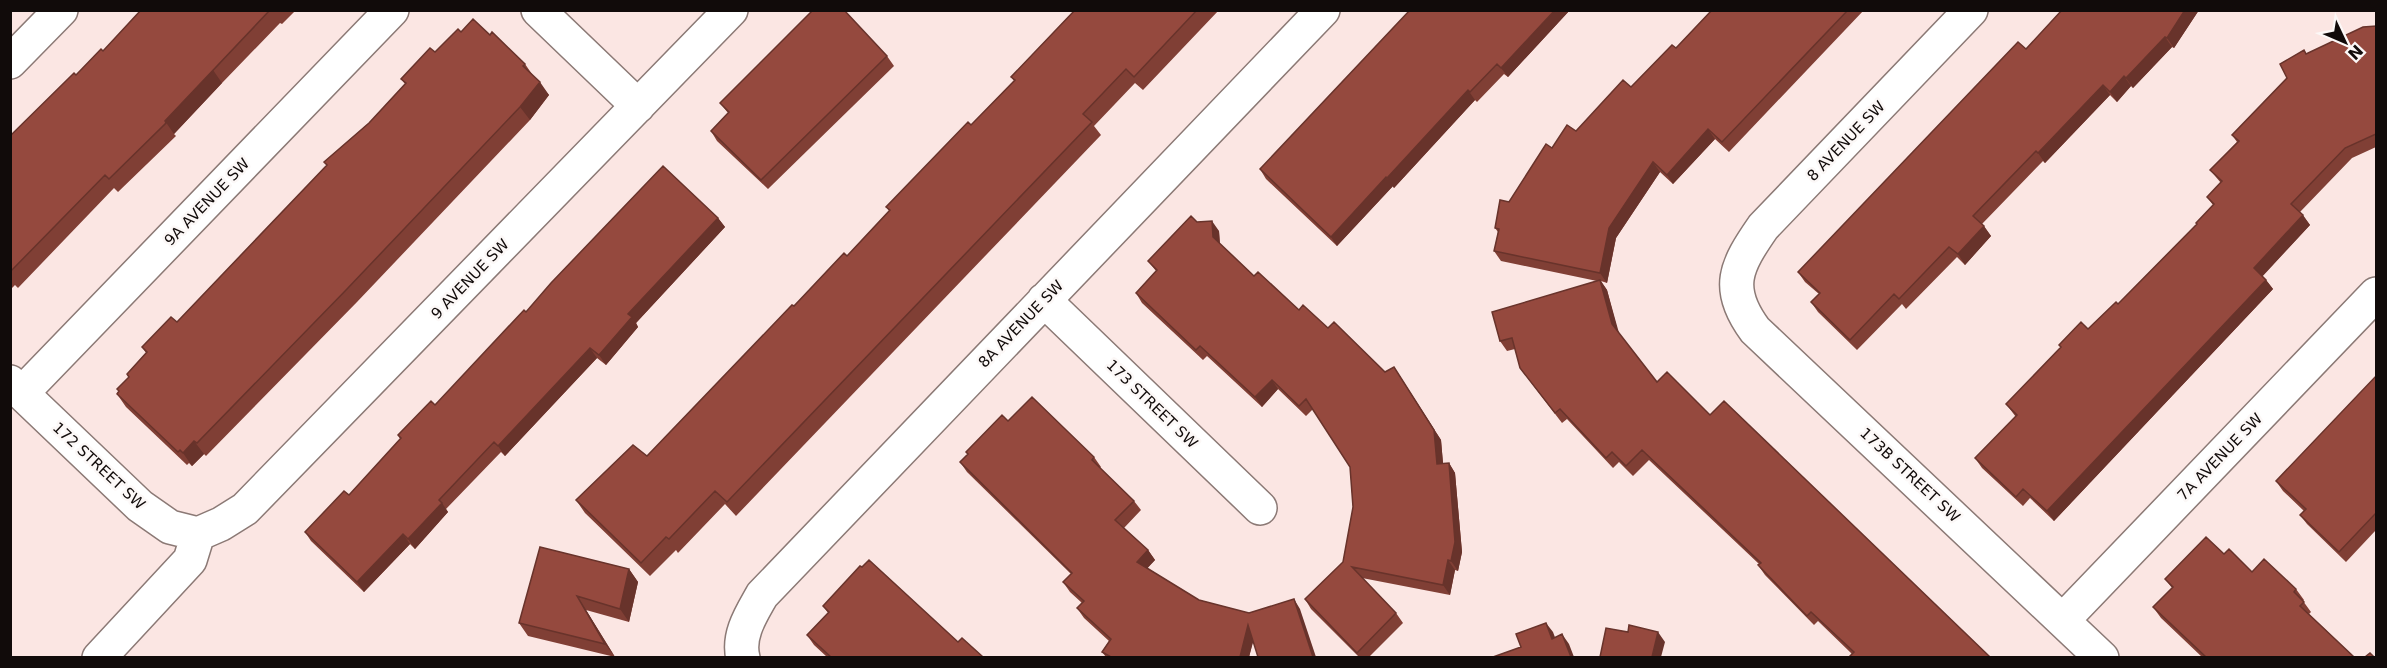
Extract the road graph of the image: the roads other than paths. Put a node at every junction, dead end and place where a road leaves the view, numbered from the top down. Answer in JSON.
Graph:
{"nodes":[{"id":1,"x":61,"y":10,"type":"edge"},
{"id":2,"x":392,"y":10,"type":"edge"},
{"id":3,"x":538,"y":10,"type":"edge"},
{"id":4,"x":731,"y":10,"type":"edge"},
{"id":5,"x":1323,"y":10,"type":"edge"},
{"id":6,"x":1971,"y":10,"type":"edge"},
{"id":7,"x":10,"y":63,"type":"edge"},
{"id":8,"x":638,"y":106,"type":"junction"},
{"id":9,"x":1737,"y":282,"type":"joint"},
{"id":10,"x":2376,"y":294,"type":"edge"},
{"id":11,"x":1044,"y":300,"type":"junction"},
{"id":12,"x":16,"y":387,"type":"edge"},
{"id":13,"x":1260,"y":508,"type":"dead end"},
{"id":14,"x":198,"y":534,"type":"junction"},
{"id":15,"x":2063,"y":620,"type":"junction"},
{"id":16,"x":742,"y":654,"type":"edge"},
{"id":17,"x":99,"y":657,"type":"edge"},
{"id":18,"x":2102,"y":657,"type":"edge"}],
"edges":[{"from":1,"to":7,"type":"street"},
{"from":2,"to":12,"type":"street","name":"9A AVENUE SW"},
{"from":3,"to":8,"type":"street"},
{"from":4,"to":8,"type":"street","name":"9 AVENUE SW"},
{"from":5,"to":11,"type":"street","name":"8A AVENUE SW"},
{"from":6,"to":9,"type":"street","name":"8 AVENUE SW"},
{"from":8,"to":14,"type":"street","name":"9 AVENUE SW"},
{"from":9,"to":15,"type":"street","name":"173B STREET SW"},
{"from":10,"to":15,"type":"street","name":"7A AVENUE SW"},
{"from":11,"to":13,"type":"street","name":"173 STREET SW"},
{"from":11,"to":16,"type":"street","name":"8A AVENUE SW"},
{"from":12,"to":14,"type":"street","name":"172 STREET SW"},
{"from":14,"to":17,"type":"street"},
{"from":15,"to":18,"type":"street","name":"173B STREET SW"}]}
